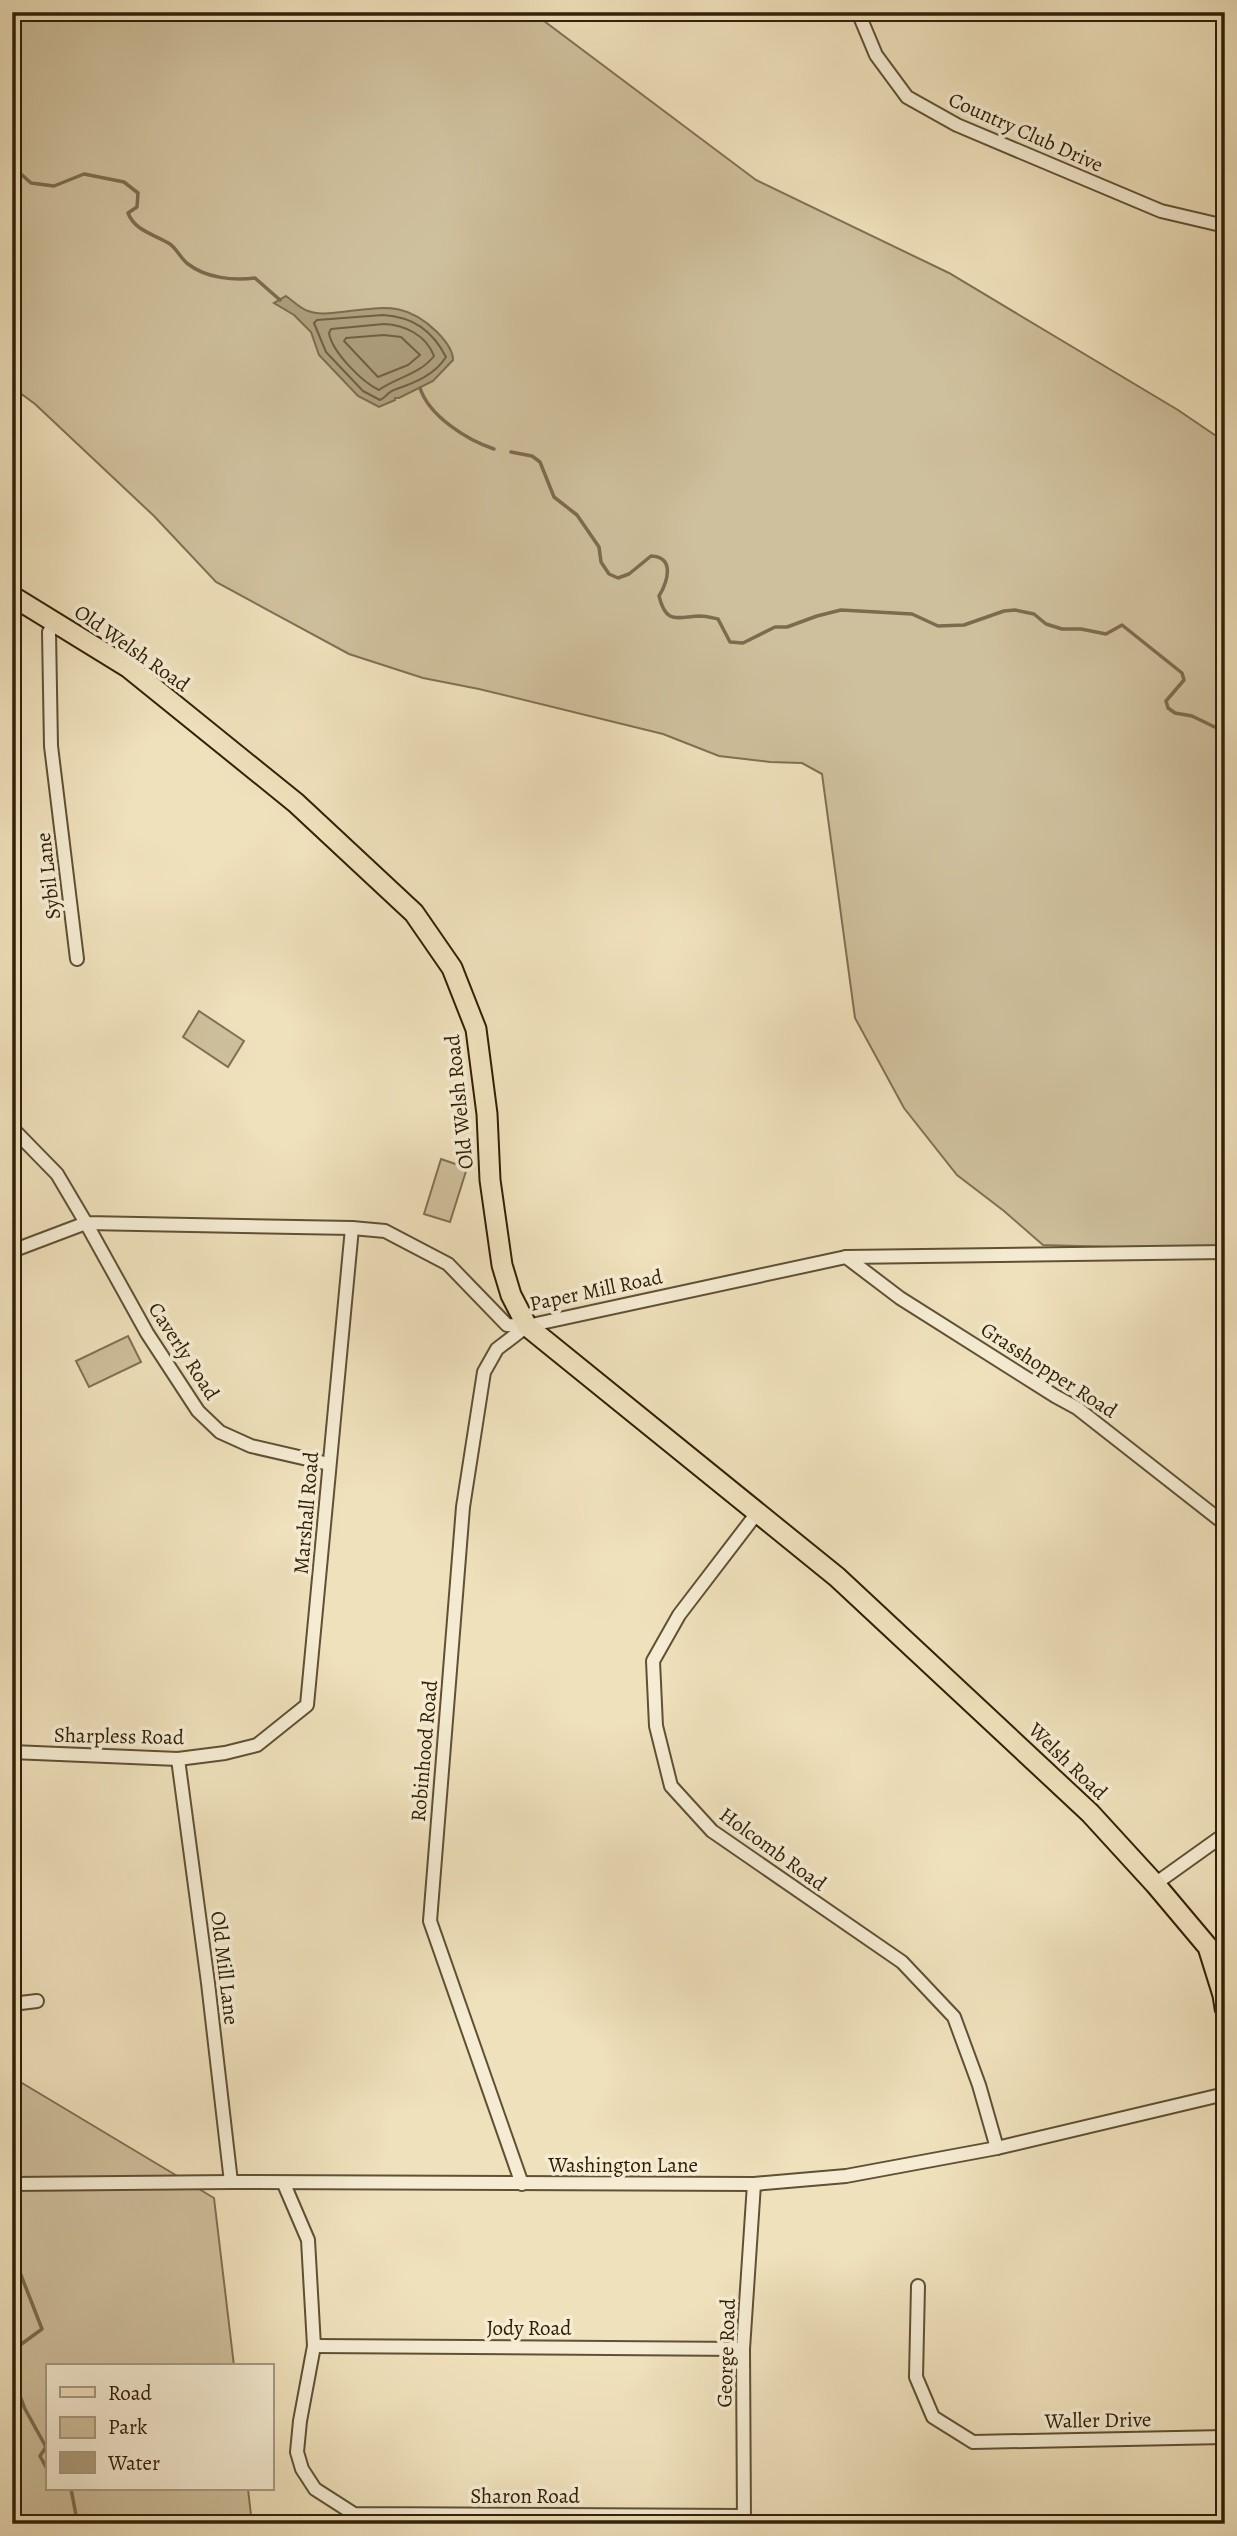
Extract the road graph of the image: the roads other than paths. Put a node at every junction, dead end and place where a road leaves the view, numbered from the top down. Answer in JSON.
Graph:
{"nodes":[{"id":1,"x":858,"y":12,"type":"edge"},
{"id":2,"x":1225,"y":226,"type":"edge"},
{"id":3,"x":12,"y":596,"type":"edge"},
{"id":4,"x":55,"y":621,"type":"junction"},
{"id":5,"x":77,"y":959,"type":"dead end"},
{"id":6,"x":12,"y":1128,"type":"edge"},
{"id":7,"x":86,"y":1223,"type":"junction"},
{"id":8,"x":352,"y":1228,"type":"junction"},
{"id":9,"x":12,"y":1251,"type":"edge"},
{"id":10,"x":1225,"y":1252,"type":"edge"},
{"id":11,"x":846,"y":1257,"type":"junction"},
{"id":12,"x":527,"y":1326,"type":"junction"},
{"id":13,"x":329,"y":1464,"type":"junction"},
{"id":14,"x":757,"y":1513,"type":"junction"},
{"id":15,"x":1225,"y":1524,"type":"edge"},
{"id":16,"x":837,"y":1577,"type":"joint"},
{"id":17,"x":12,"y":1752,"type":"edge"},
{"id":18,"x":225,"y":1753,"type":"joint"},
{"id":19,"x":178,"y":1759,"type":"junction"},
{"id":20,"x":1225,"y":1834,"type":"edge"},
{"id":21,"x":1155,"y":1884,"type":"junction"},
{"id":22,"x":37,"y":2001,"type":"dead end"},
{"id":23,"x":12,"y":2004,"type":"edge"},
{"id":24,"x":1225,"y":2008,"type":"edge"},
{"id":25,"x":1225,"y":2094,"type":"edge"},
{"id":26,"x":997,"y":2148,"type":"junction"},
{"id":27,"x":231,"y":2182,"type":"junction"},
{"id":28,"x":12,"y":2184,"type":"edge"},
{"id":29,"x":284,"y":2184,"type":"junction"},
{"id":30,"x":522,"y":2184,"type":"junction"},
{"id":31,"x":754,"y":2184,"type":"junction"},
{"id":32,"x":918,"y":2286,"type":"dead end"},
{"id":33,"x":314,"y":2346,"type":"junction"},
{"id":34,"x":743,"y":2349,"type":"junction"},
{"id":35,"x":1225,"y":2437,"type":"edge"},
{"id":36,"x":743,"y":2520,"type":"edge"}],
"edges":[{"from":1,"to":2,"type":"street","name":"Country Club Drive"},
{"from":3,"to":4,"type":"main road","name":"Old Welsh Road"},
{"from":4,"to":5,"type":"street","name":"Sybil Lane"},
{"from":4,"to":12,"type":"main road","name":"Old Welsh Road"},
{"from":6,"to":7,"type":"street"},
{"from":7,"to":8,"type":"street","name":"Paper Mill Road"},
{"from":7,"to":9,"type":"street"},
{"from":7,"to":13,"type":"street","name":"Caverly Road"},
{"from":8,"to":12,"type":"street","name":"Paper Mill Road"},
{"from":8,"to":13,"type":"street","name":"Marshall Road"},
{"from":10,"to":11,"type":"street","name":"Paper Mill Road"},
{"from":11,"to":12,"type":"street","name":"Paper Mill Road"},
{"from":11,"to":15,"type":"street","name":"Grasshopper Road"},
{"from":12,"to":14,"type":"main road","name":"Old Welsh Road"},
{"from":12,"to":30,"type":"street","name":"Robinhood Road"},
{"from":13,"to":18,"type":"street","name":"Marshall Road"},
{"from":14,"to":16,"type":"main road","name":"Old Welsh Road"},
{"from":14,"to":26,"type":"street","name":"Holcomb Road"},
{"from":16,"to":21,"type":"main road","name":"Welsh Road"},
{"from":17,"to":19,"type":"street","name":"Sharpless Road"},
{"from":18,"to":19,"type":"street","name":"Sharpless Road"},
{"from":19,"to":27,"type":"street","name":"Old Mill Lane"},
{"from":20,"to":21,"type":"street"},
{"from":21,"to":24,"type":"main road","name":"Welsh Road"},
{"from":22,"to":23,"type":"street"},
{"from":25,"to":26,"type":"street","name":"Washington Lane"},
{"from":26,"to":31,"type":"street","name":"Washington Lane"},
{"from":27,"to":28,"type":"street","name":"Washington Lane"},
{"from":27,"to":29,"type":"street","name":"Washington Lane"},
{"from":29,"to":30,"type":"street","name":"Washington Lane"},
{"from":29,"to":33,"type":"street"},
{"from":30,"to":31,"type":"street","name":"Washington Lane"},
{"from":31,"to":34,"type":"street","name":"George Road"},
{"from":32,"to":35,"type":"street","name":"Waller Drive"},
{"from":33,"to":34,"type":"street","name":"Jody Road"},
{"from":33,"to":36,"type":"street","name":"Sharon Road"},
{"from":34,"to":36,"type":"street","name":"George Road"}]}
